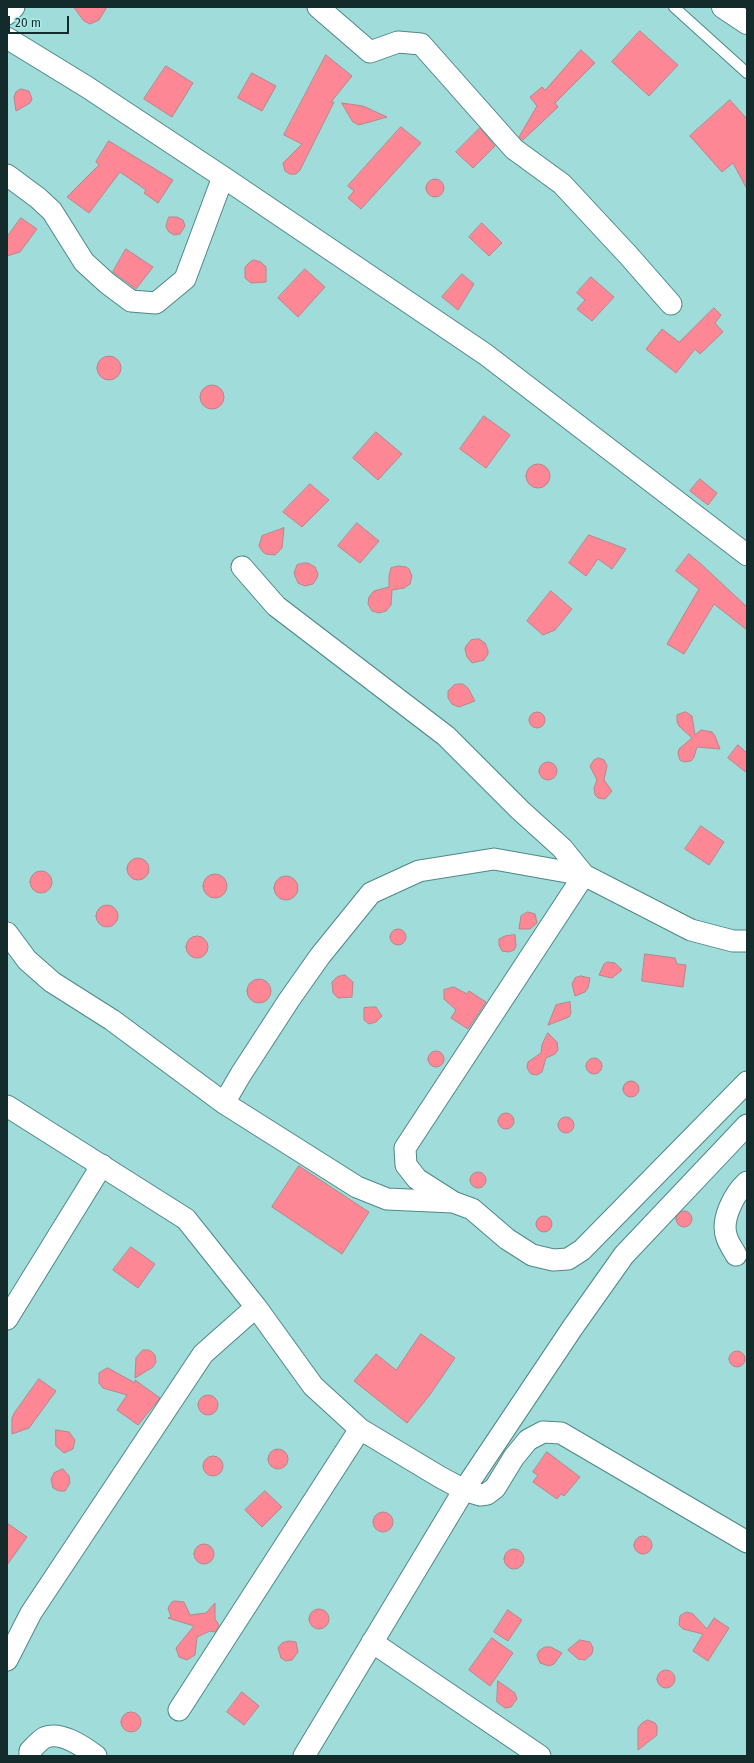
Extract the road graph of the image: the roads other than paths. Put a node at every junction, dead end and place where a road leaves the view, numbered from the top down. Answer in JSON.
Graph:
{"nodes":[{"id":1,"x":14,"y":7,"type":"edge"},
{"id":2,"x":318,"y":7,"type":"edge"},
{"id":3,"x":674,"y":7,"type":"edge"},
{"id":4,"x":723,"y":7,"type":"edge"},
{"id":5,"x":7,"y":14,"type":"edge"},
{"id":6,"x":747,"y":23,"type":"edge"},
{"id":7,"x":7,"y":38,"type":"edge"},
{"id":8,"x":747,"y":73,"type":"edge"},
{"id":9,"x":7,"y":175,"type":"edge"},
{"id":10,"x":223,"y":177,"type":"junction"},
{"id":11,"x":671,"y":304,"type":"dead end"},
{"id":12,"x":747,"y":555,"type":"edge"},
{"id":13,"x":242,"y":567,"type":"dead end"},
{"id":14,"x":584,"y":875,"type":"junction"},
{"id":15,"x":7,"y":933,"type":"edge"},
{"id":16,"x":747,"y":941,"type":"edge"},
{"id":17,"x":747,"y":1082,"type":"edge"},
{"id":18,"x":224,"y":1103,"type":"junction"},
{"id":19,"x":7,"y":1106,"type":"edge"},
{"id":20,"x":747,"y":1125,"type":"edge"},
{"id":21,"x":102,"y":1165,"type":"junction"},
{"id":22,"x":747,"y":1182,"type":"edge"},
{"id":23,"x":453,"y":1202,"type":"junction"},
{"id":24,"x":736,"y":1255,"type":"dead end"},
{"id":25,"x":256,"y":1307,"type":"junction"},
{"id":26,"x":7,"y":1319,"type":"edge"},
{"id":27,"x":360,"y":1429,"type":"junction"},
{"id":28,"x":464,"y":1490,"type":"junction"},
{"id":29,"x":747,"y":1542,"type":"edge"},
{"id":30,"x":372,"y":1642,"type":"junction"},
{"id":31,"x":7,"y":1660,"type":"edge"},
{"id":32,"x":179,"y":1710,"type":"dead end"},
{"id":33,"x":30,"y":1756,"type":"edge"},
{"id":34,"x":96,"y":1756,"type":"edge"},
{"id":35,"x":304,"y":1756,"type":"edge"},
{"id":36,"x":540,"y":1756,"type":"edge"}],
"edges":[{"from":1,"to":5,"type":"street"},
{"from":2,"to":11,"type":"street"},
{"from":3,"to":8,"type":"lane"},
{"from":4,"to":6,"type":"main road"},
{"from":7,"to":10,"type":"street"},
{"from":9,"to":10,"type":"street"},
{"from":10,"to":12,"type":"street"},
{"from":13,"to":14,"type":"street"},
{"from":14,"to":16,"type":"street"},
{"from":14,"to":18,"type":"street"},
{"from":14,"to":23,"type":"street"},
{"from":15,"to":18,"type":"street"},
{"from":17,"to":23,"type":"street"},
{"from":18,"to":23,"type":"street"},
{"from":19,"to":21,"type":"street"},
{"from":20,"to":28,"type":"street"},
{"from":21,"to":25,"type":"street"},
{"from":21,"to":26,"type":"street"},
{"from":22,"to":24,"type":"street"},
{"from":25,"to":27,"type":"street"},
{"from":25,"to":31,"type":"street"},
{"from":27,"to":28,"type":"street"},
{"from":27,"to":32,"type":"street"},
{"from":28,"to":29,"type":"street"},
{"from":28,"to":30,"type":"street"},
{"from":30,"to":35,"type":"street"},
{"from":30,"to":36,"type":"street"},
{"from":33,"to":34,"type":"street"}]}
